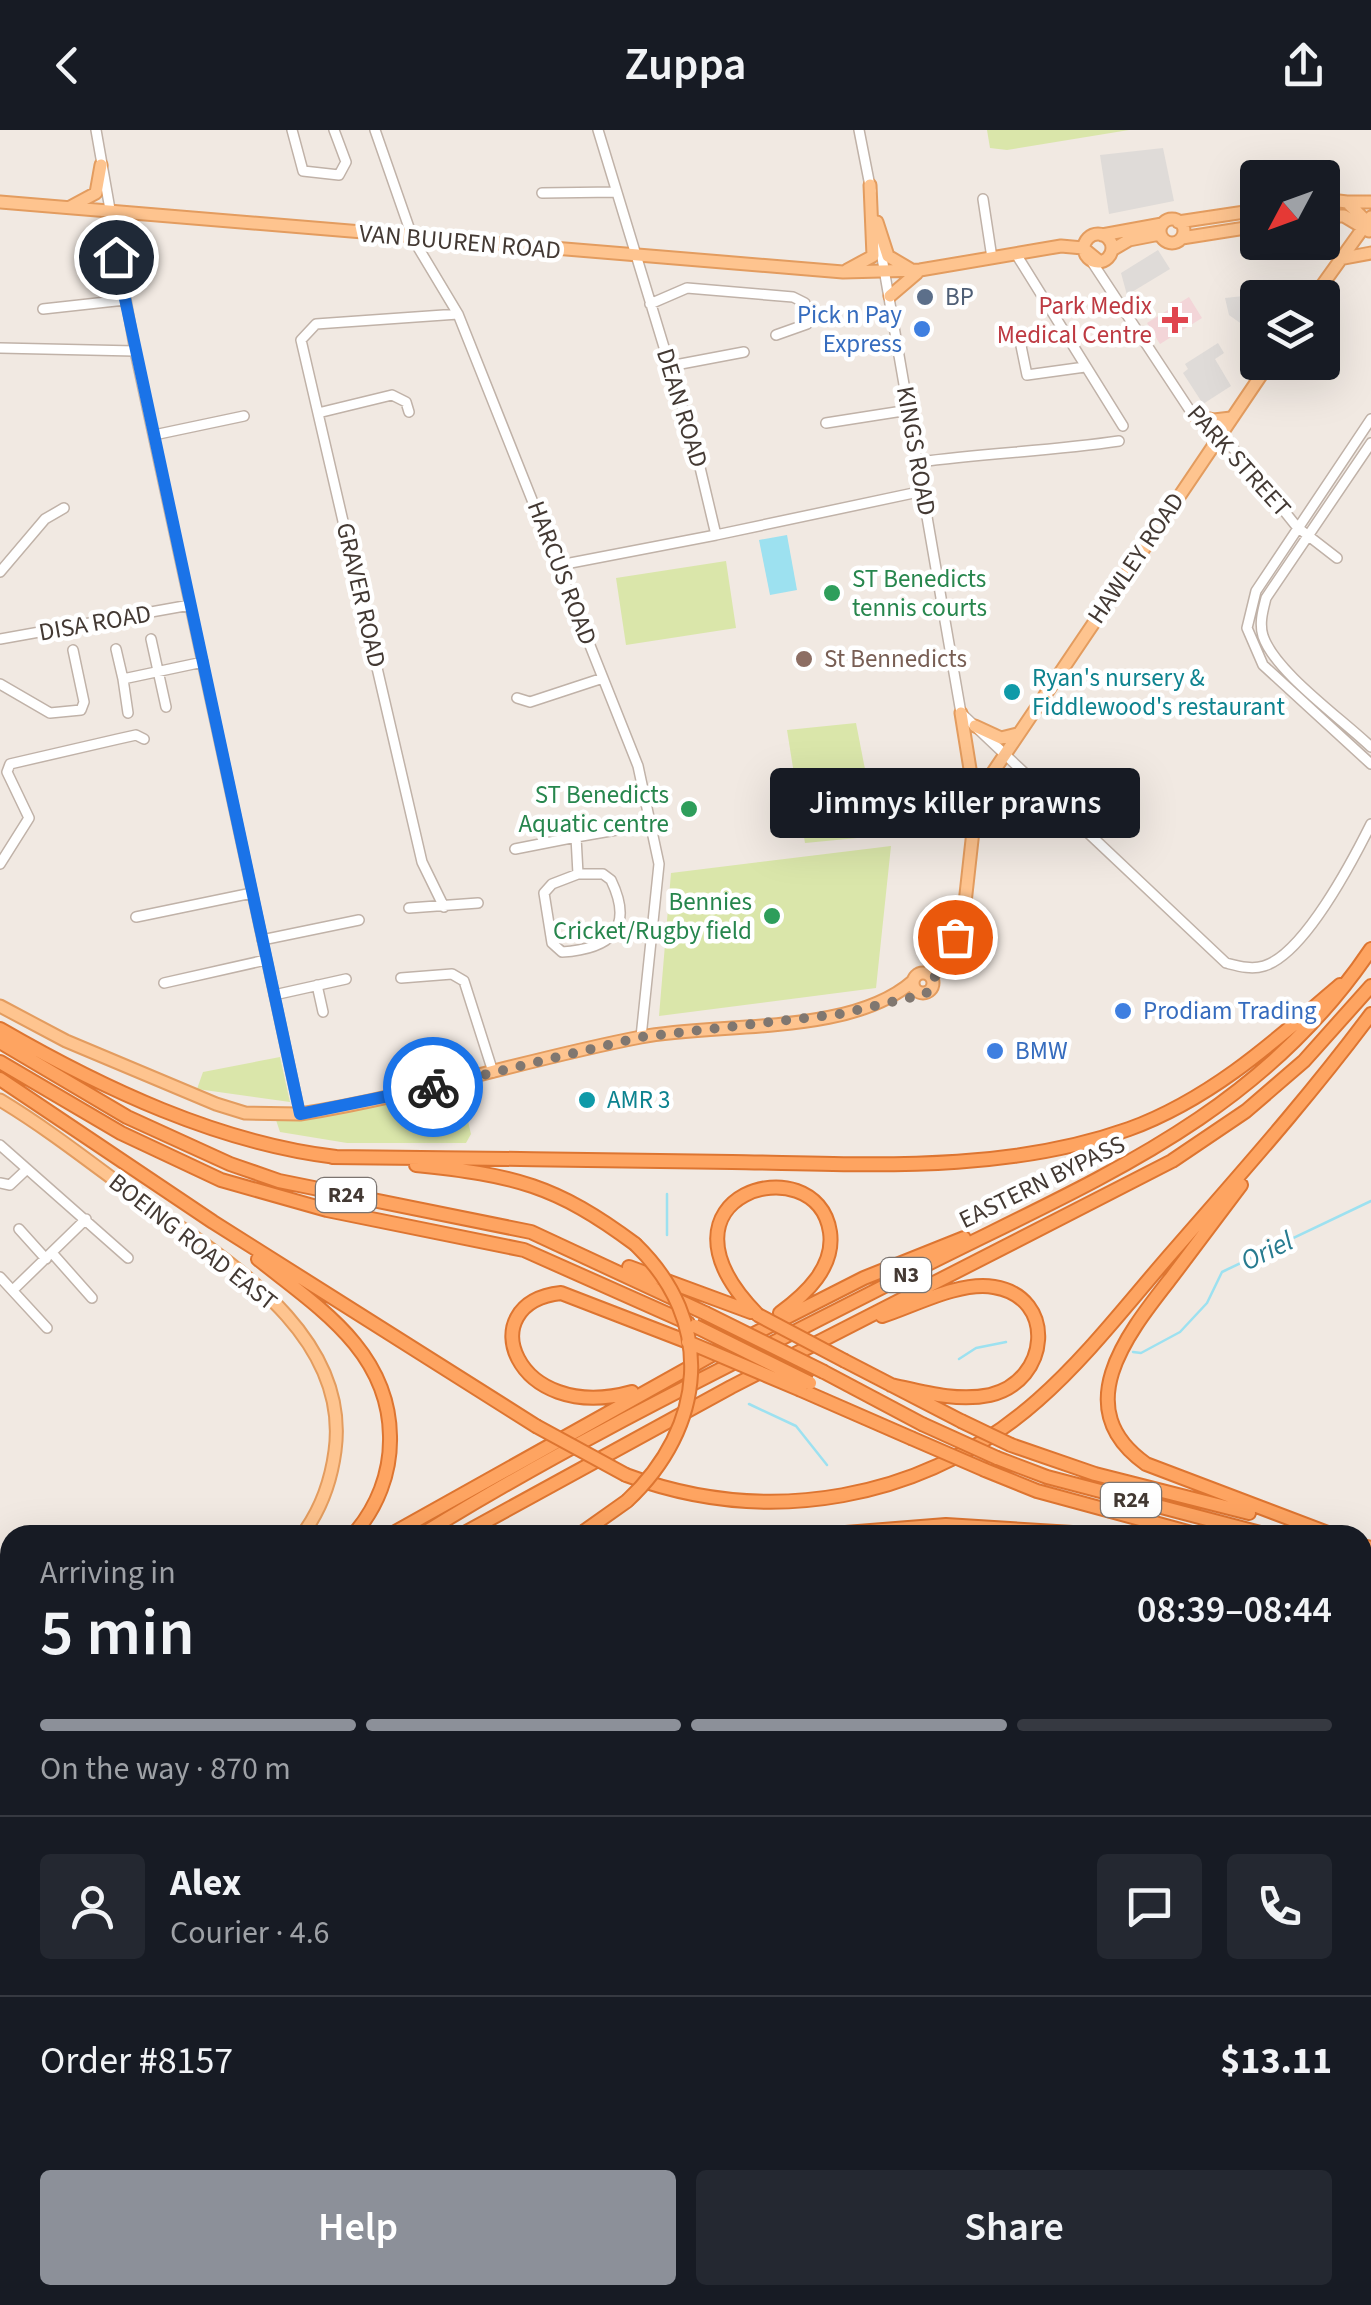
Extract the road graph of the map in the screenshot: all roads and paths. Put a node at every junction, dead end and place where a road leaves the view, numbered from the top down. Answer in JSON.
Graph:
{"nodes":[{"id":1,"x":96,"y":130,"type":"edge"},
{"id":2,"x":292,"y":130,"type":"edge"},
{"id":3,"x":334,"y":130,"type":"edge"},
{"id":4,"x":375,"y":130,"type":"edge"},
{"id":5,"x":598,"y":130,"type":"edge"},
{"id":6,"x":860,"y":130,"type":"edge"},
{"id":7,"x":100,"y":165,"type":"junction"},
{"id":8,"x":870,"y":185,"type":"junction"},
{"id":9,"x":616,"y":192,"type":"junction"},
{"id":10,"x":542,"y":193,"type":"dead end"},
{"id":11,"x":983,"y":199,"type":"dead end"},
{"id":12,"x":1340,"y":201,"type":"edge"},
{"id":13,"x":0,"y":202,"type":"edge"},
{"id":14,"x":1347,"y":202,"type":"junction"},
{"id":15,"x":1371,"y":202,"type":"edge"},
{"id":16,"x":872,"y":204,"type":"junction"},
{"id":17,"x":66,"y":208,"type":"junction"},
{"id":18,"x":108,"y":212,"type":"junction"},
{"id":19,"x":1240,"y":213,"type":"edge"},
{"id":20,"x":1340,"y":215,"type":"edge"},
{"id":21,"x":1178,"y":222,"type":"junction"},
{"id":22,"x":1366,"y":223,"type":"edge"},
{"id":23,"x":1161,"y":229,"type":"junction"},
{"id":24,"x":1240,"y":229,"type":"edge"},
{"id":25,"x":1102,"y":235,"type":"junction"},
{"id":26,"x":1182,"y":238,"type":"junction"},
{"id":27,"x":413,"y":239,"type":"junction"},
{"id":28,"x":1034,"y":250,"type":"junction"},
{"id":29,"x":1112,"y":250,"type":"junction"},
{"id":30,"x":1090,"y":253,"type":"junction"},
{"id":31,"x":1371,"y":253,"type":"edge"},
{"id":32,"x":1016,"y":254,"type":"junction"},
{"id":33,"x":636,"y":257,"type":"junction"},
{"id":34,"x":1340,"y":257,"type":"edge"},
{"id":35,"x":992,"y":258,"type":"junction"},
{"id":36,"x":1340,"y":259,"type":"edge"},
{"id":37,"x":917,"y":270,"type":"junction"},
{"id":38,"x":843,"y":272,"type":"junction"},
{"id":39,"x":885,"y":274,"type":"junction"},
{"id":40,"x":890,"y":296,"type":"junction"},
{"id":41,"x":125,"y":300,"type":"junction"},
{"id":42,"x":650,"y":304,"type":"junction"},
{"id":43,"x":43,"y":309,"type":"dead end"},
{"id":44,"x":458,"y":314,"type":"junction"},
{"id":45,"x":776,"y":335,"type":"dead end"},
{"id":46,"x":1020,"y":342,"type":"dead end"},
{"id":47,"x":0,"y":348,"type":"edge"},
{"id":48,"x":135,"y":352,"type":"junction"},
{"id":49,"x":744,"y":352,"type":"dead end"},
{"id":50,"x":670,"y":366,"type":"junction"},
{"id":51,"x":1085,"y":367,"type":"junction"},
{"id":52,"x":1257,"y":380,"type":"edge"},
{"id":53,"x":909,"y":410,"type":"junction"},
{"id":54,"x":409,"y":412,"type":"dead end"},
{"id":55,"x":318,"y":413,"type":"junction"},
{"id":56,"x":1193,"y":415,"type":"junction"},
{"id":57,"x":244,"y":416,"type":"dead end"},
{"id":58,"x":1231,"y":418,"type":"junction"},
{"id":59,"x":1371,"y":419,"type":"edge"},
{"id":60,"x":826,"y":423,"type":"dead end"},
{"id":61,"x":1122,"y":426,"type":"dead end"},
{"id":62,"x":154,"y":434,"type":"junction"},
{"id":63,"x":1218,"y":437,"type":"junction"},
{"id":64,"x":1119,"y":441,"type":"dead end"},
{"id":65,"x":1371,"y":443,"type":"edge"},
{"id":66,"x":1345,"y":456,"type":"junction"},
{"id":67,"x":1360,"y":460,"type":"junction"},
{"id":68,"x":918,"y":462,"type":"junction"},
{"id":69,"x":924,"y":491,"type":"junction"},
{"id":70,"x":64,"y":508,"type":"dead end"},
{"id":71,"x":1297,"y":527,"type":"junction"},
{"id":72,"x":1308,"y":534,"type":"junction"},
{"id":73,"x":716,"y":535,"type":"junction"},
{"id":74,"x":1337,"y":558,"type":"dead end"},
{"id":75,"x":560,"y":565,"type":"junction"},
{"id":76,"x":0,"y":572,"type":"edge"},
{"id":77,"x":190,"y":605,"type":"junction"},
{"id":78,"x":0,"y":639,"type":"edge"},
{"id":79,"x":152,"y":639,"type":"dead end"},
{"id":80,"x":116,"y":648,"type":"dead end"},
{"id":81,"x":73,"y":650,"type":"dead end"},
{"id":82,"x":203,"y":662,"type":"junction"},
{"id":83,"x":160,"y":671,"type":"junction"},
{"id":84,"x":603,"y":678,"type":"junction"},
{"id":85,"x":123,"y":679,"type":"junction"},
{"id":86,"x":1300,"y":681,"type":"junction"},
{"id":87,"x":0,"y":684,"type":"edge"},
{"id":88,"x":1292,"y":691,"type":"junction"},
{"id":89,"x":518,"y":698,"type":"dead end"},
{"id":90,"x":166,"y":707,"type":"dead end"},
{"id":91,"x":128,"y":713,"type":"dead end"},
{"id":92,"x":961,"y":713,"type":"junction"},
{"id":93,"x":974,"y":726,"type":"junction"},
{"id":94,"x":1354,"y":730,"type":"junction"},
{"id":95,"x":1017,"y":734,"type":"junction"},
{"id":96,"x":144,"y":739,"type":"dead end"},
{"id":97,"x":1345,"y":739,"type":"junction"},
{"id":98,"x":1371,"y":747,"type":"edge"},
{"id":99,"x":1003,"y":755,"type":"junction"},
{"id":100,"x":1371,"y":764,"type":"edge"},
{"id":101,"x":4,"y":771,"type":"edge"},
{"id":102,"x":976,"y":804,"type":"junction"},
{"id":103,"x":651,"y":824,"type":"junction"},
{"id":104,"x":1371,"y":824,"type":"edge"},
{"id":105,"x":576,"y":836,"type":"junction"},
{"id":106,"x":515,"y":849,"type":"dead end"},
{"id":107,"x":0,"y":864,"type":"edge"},
{"id":108,"x":578,"y":874,"type":"junction"},
{"id":109,"x":252,"y":893,"type":"junction"},
{"id":110,"x":478,"y":902,"type":"dead end"},
{"id":111,"x":444,"y":907,"type":"junction"},
{"id":112,"x":409,"y":908,"type":"dead end"},
{"id":113,"x":136,"y":917,"type":"dead end"},
{"id":114,"x":359,"y":920,"type":"dead end"},
{"id":115,"x":262,"y":940,"type":"junction"},
{"id":116,"x":1371,"y":949,"type":"edge"},
{"id":117,"x":266,"y":960,"type":"junction"},
{"id":118,"x":1356,"y":971,"type":"junction"},
{"id":119,"x":922,"y":977,"type":"junction"},
{"id":120,"x":401,"y":978,"type":"dead end"},
{"id":121,"x":346,"y":979,"type":"dead end"},
{"id":122,"x":164,"y":982,"type":"dead end"},
{"id":123,"x":317,"y":985,"type":"junction"},
{"id":124,"x":1371,"y":986,"type":"edge"},
{"id":125,"x":920,"y":993,"type":"junction"},
{"id":126,"x":274,"y":995,"type":"junction"},
{"id":127,"x":0,"y":1006,"type":"edge"},
{"id":128,"x":867,"y":1007,"type":"junction"},
{"id":129,"x":322,"y":1012,"type":"dead end"},
{"id":130,"x":1371,"y":1014,"type":"edge"},
{"id":131,"x":0,"y":1029,"type":"edge"},
{"id":132,"x":641,"y":1037,"type":"junction"},
{"id":133,"x":0,"y":1042,"type":"edge"},
{"id":134,"x":0,"y":1062,"type":"edge"},
{"id":135,"x":493,"y":1072,"type":"junction"},
{"id":136,"x":0,"y":1079,"type":"edge"},
{"id":137,"x":0,"y":1100,"type":"edge"},
{"id":138,"x":1296,"y":1110,"type":"junction"},
{"id":139,"x":300,"y":1114,"type":"junction"},
{"id":140,"x":0,"y":1145,"type":"edge"},
{"id":141,"x":332,"y":1157,"type":"junction"},
{"id":142,"x":27,"y":1168,"type":"junction"},
{"id":143,"x":0,"y":1184,"type":"edge"},
{"id":144,"x":1020,"y":1217,"type":"junction"},
{"id":145,"x":86,"y":1219,"type":"junction"},
{"id":146,"x":214,"y":1222,"type":"junction"},
{"id":147,"x":19,"y":1228,"type":"dead end"},
{"id":148,"x":579,"y":1251,"type":"junction"},
{"id":149,"x":50,"y":1256,"type":"junction"},
{"id":150,"x":128,"y":1258,"type":"dead end"},
{"id":151,"x":0,"y":1277,"type":"edge"},
{"id":152,"x":12,"y":1290,"type":"junction"},
{"id":153,"x":92,"y":1298,"type":"dead end"},
{"id":154,"x":741,"y":1304,"type":"junction"},
{"id":155,"x":850,"y":1326,"type":"junction"},
{"id":156,"x":47,"y":1328,"type":"dead end"},
{"id":157,"x":724,"y":1349,"type":"junction"},
{"id":158,"x":705,"y":1358,"type":"junction"},
{"id":159,"x":891,"y":1385,"type":"junction"},
{"id":160,"x":806,"y":1386,"type":"junction"},
{"id":161,"x":308,"y":1525,"type":"edge"},
{"id":162,"x":360,"y":1525,"type":"edge"},
{"id":163,"x":408,"y":1525,"type":"edge"},
{"id":164,"x":439,"y":1525,"type":"edge"},
{"id":165,"x":481,"y":1525,"type":"edge"},
{"id":166,"x":593,"y":1525,"type":"edge"},
{"id":167,"x":1162,"y":1525,"type":"edge"},
{"id":168,"x":1230,"y":1525,"type":"edge"},
{"id":169,"x":1288,"y":1525,"type":"edge"},
{"id":170,"x":1307,"y":1525,"type":"edge"}],
"edges":[{"from":1,"to":7,"type":"street"},
{"from":2,"to":3,"type":"street"},
{"from":4,"to":27,"type":"street","name":"HARCUS ROAD"},
{"from":5,"to":9,"type":"street","name":"DEAN ROAD"},
{"from":6,"to":8,"type":"street","name":"KINGS ROAD"},
{"from":7,"to":17,"type":"main road"},
{"from":7,"to":18,"type":"street"},
{"from":8,"to":16,"type":"street","name":"KINGS ROAD"},
{"from":8,"to":38,"type":"main road"},
{"from":9,"to":10,"type":"street"},
{"from":9,"to":33,"type":"street","name":"DEAN ROAD"},
{"from":11,"to":35,"type":"street"},
{"from":12,"to":14,"type":"main road"},
{"from":13,"to":17,"type":"main road","name":"VAN BUUREN ROAD"},
{"from":14,"to":15,"type":"main road"},
{"from":14,"to":22,"type":"main road"},
{"from":15,"to":22,"type":"main road"},
{"from":16,"to":37,"type":"main road"},
{"from":16,"to":39,"type":"street","name":"KINGS ROAD"},
{"from":17,"to":18,"type":"main road","name":"VAN BUUREN ROAD"},
{"from":18,"to":27,"type":"main road","name":"VAN BUUREN ROAD"},
{"from":18,"to":41,"type":"street"},
{"from":19,"to":21,"type":"main road"},
{"from":20,"to":22,"type":"main road"},
{"from":21,"to":23,"type":"main road"},
{"from":21,"to":26,"type":"main road"},
{"from":22,"to":34,"type":"main road"},
{"from":23,"to":25,"type":"main road"},
{"from":23,"to":26,"type":"main road"},
{"from":23,"to":29,"type":"main road"},
{"from":24,"to":26,"type":"main road"},
{"from":25,"to":29,"type":"main road"},
{"from":25,"to":30,"type":"main road"},
{"from":27,"to":33,"type":"main road","name":"VAN BUUREN ROAD"},
{"from":27,"to":44,"type":"street","name":"HARCUS ROAD"},
{"from":28,"to":30,"type":"main road"},
{"from":28,"to":30,"type":"main road"},
{"from":28,"to":32,"type":"main road","name":"VAN BUUREN ROAD"},
{"from":29,"to":30,"type":"main road"},
{"from":30,"to":56,"type":"street","name":"PARK STREET"},
{"from":31,"to":36,"type":"main road"},
{"from":32,"to":35,"type":"main road","name":"VAN BUUREN ROAD"},
{"from":32,"to":51,"type":"street"},
{"from":33,"to":38,"type":"main road","name":"VAN BUUREN ROAD"},
{"from":33,"to":42,"type":"street","name":"DEAN ROAD"},
{"from":35,"to":37,"type":"main road","name":"VAN BUUREN ROAD"},
{"from":37,"to":39,"type":"main road","name":"VAN BUUREN ROAD"},
{"from":37,"to":40,"type":"main road"},
{"from":38,"to":39,"type":"main road","name":"VAN BUUREN ROAD"},
{"from":39,"to":40,"type":"street","name":"KINGS ROAD"},
{"from":40,"to":53,"type":"street","name":"KINGS ROAD"},
{"from":41,"to":43,"type":"street"},
{"from":41,"to":48,"type":"street"},
{"from":42,"to":45,"type":"street"},
{"from":42,"to":50,"type":"street","name":"DEAN ROAD"},
{"from":44,"to":55,"type":"street","name":"GRAVER ROAD"},
{"from":44,"to":75,"type":"street","name":"HARCUS ROAD"},
{"from":46,"to":51,"type":"street"},
{"from":47,"to":48,"type":"street"},
{"from":48,"to":62,"type":"street"},
{"from":49,"to":50,"type":"street"},
{"from":50,"to":73,"type":"street","name":"DEAN ROAD"},
{"from":51,"to":61,"type":"street"},
{"from":52,"to":58,"type":"main road","name":"HAWLEY ROAD"},
{"from":53,"to":60,"type":"street"},
{"from":53,"to":68,"type":"street","name":"KINGS ROAD"},
{"from":54,"to":55,"type":"street"},
{"from":55,"to":111,"type":"street","name":"GRAVER ROAD"},
{"from":56,"to":58,"type":"main road"},
{"from":56,"to":63,"type":"street","name":"PARK STREET"},
{"from":57,"to":62,"type":"street"},
{"from":58,"to":63,"type":"main road","name":"HAWLEY ROAD"},
{"from":59,"to":66,"type":"street"},
{"from":62,"to":77,"type":"street"},
{"from":63,"to":71,"type":"street","name":"PARK STREET"},
{"from":63,"to":95,"type":"main road","name":"HAWLEY ROAD"},
{"from":64,"to":68,"type":"street"},
{"from":65,"to":67,"type":"street"},
{"from":66,"to":67,"type":"street"},
{"from":66,"to":71,"type":"street"},
{"from":67,"to":72,"type":"street"},
{"from":68,"to":69,"type":"street","name":"KINGS ROAD"},
{"from":69,"to":73,"type":"street"},
{"from":69,"to":92,"type":"street","name":"KINGS ROAD"},
{"from":70,"to":76,"type":"street"},
{"from":71,"to":72,"type":"street","name":"PARK STREET"},
{"from":71,"to":88,"type":"street"},
{"from":72,"to":74,"type":"street","name":"PARK STREET"},
{"from":72,"to":86,"type":"street"},
{"from":73,"to":75,"type":"street"},
{"from":75,"to":84,"type":"street","name":"HARCUS ROAD"},
{"from":77,"to":78,"type":"street","name":"DISA ROAD"},
{"from":77,"to":82,"type":"street"},
{"from":79,"to":83,"type":"street"},
{"from":80,"to":85,"type":"street"},
{"from":81,"to":87,"type":"street"},
{"from":82,"to":83,"type":"street"},
{"from":82,"to":109,"type":"street"},
{"from":83,"to":85,"type":"street"},
{"from":83,"to":90,"type":"street"},
{"from":84,"to":89,"type":"street"},
{"from":84,"to":103,"type":"street","name":"HARCUS ROAD"},
{"from":85,"to":91,"type":"street"},
{"from":86,"to":88,"type":"street"},
{"from":86,"to":94,"type":"street"},
{"from":88,"to":97,"type":"street"},
{"from":92,"to":93,"type":"street"},
{"from":92,"to":102,"type":"main road"},
{"from":93,"to":95,"type":"main road"},
{"from":93,"to":99,"type":"street"},
{"from":94,"to":97,"type":"street"},
{"from":94,"to":98,"type":"street"},
{"from":95,"to":99,"type":"main road","name":"HAWLEY ROAD"},
{"from":96,"to":101,"type":"street"},
{"from":97,"to":100,"type":"street"},
{"from":99,"to":102,"type":"main road","name":"HAWLEY ROAD"},
{"from":99,"to":104,"type":"street"},
{"from":101,"to":107,"type":"street"},
{"from":102,"to":119,"type":"main road"},
{"from":103,"to":105,"type":"street"},
{"from":103,"to":132,"type":"street","name":"HARCUS ROAD"},
{"from":105,"to":106,"type":"street"},
{"from":105,"to":108,"type":"street"},
{"from":108,"to":108,"type":"street"},
{"from":109,"to":113,"type":"street"},
{"from":109,"to":115,"type":"street"},
{"from":110,"to":111,"type":"street"},
{"from":111,"to":112,"type":"street"},
{"from":114,"to":115,"type":"street"},
{"from":115,"to":117,"type":"street"},
{"from":116,"to":118,"type":"highway","name":"EASTERN BYPASS","number":"N3"},
{"from":117,"to":122,"type":"street"},
{"from":117,"to":126,"type":"street"},
{"from":118,"to":141,"type":"highway"},
{"from":118,"to":144,"type":"highway","name":"EASTERN BYPASS","number":"N3"},
{"from":119,"to":125,"type":"main road"},
{"from":119,"to":125,"type":"main road"},
{"from":119,"to":128,"type":"main road"},
{"from":120,"to":135,"type":"street"},
{"from":121,"to":123,"type":"street"},
{"from":123,"to":126,"type":"street"},
{"from":123,"to":129,"type":"street"},
{"from":124,"to":155,"type":"highway","name":"EASTERN BYPASS","number":"N3"},
{"from":125,"to":128,"type":"main road"},
{"from":126,"to":139,"type":"street"},
{"from":127,"to":139,"type":"main road"},
{"from":128,"to":132,"type":"main road"},
{"from":130,"to":138,"type":"highway"},
{"from":131,"to":141,"type":"highway"},
{"from":132,"to":135,"type":"main road"},
{"from":133,"to":148,"type":"highway","number":"R24"},
{"from":134,"to":160,"type":"highway","number":"R24","bridge":true},
{"from":135,"to":139,"type":"main road"},
{"from":136,"to":146,"type":"highway"},
{"from":137,"to":161,"type":"main road","name":"BOEING ROAD EAST"},
{"from":138,"to":146,"type":"highway","bridge":true},
{"from":138,"to":170,"type":"highway"},
{"from":140,"to":142,"type":"street"},
{"from":141,"to":166,"type":"highway","bridge":true},
{"from":142,"to":143,"type":"street"},
{"from":142,"to":145,"type":"street"},
{"from":144,"to":157,"type":"highway"},
{"from":144,"to":164,"type":"highway","name":"EASTERN BYPASS","number":"N3"},
{"from":145,"to":149,"type":"street"},
{"from":145,"to":150,"type":"street"},
{"from":146,"to":162,"type":"highway"},
{"from":147,"to":149,"type":"street"},
{"from":148,"to":154,"type":"highway"},
{"from":148,"to":168,"type":"highway","number":"R24","bridge":true},
{"from":149,"to":152,"type":"street"},
{"from":149,"to":153,"type":"street"},
{"from":151,"to":152,"type":"street"},
{"from":152,"to":156,"type":"street"},
{"from":154,"to":157,"type":"highway"},
{"from":154,"to":159,"type":"highway","bridge":true},
{"from":155,"to":159,"type":"highway"},
{"from":155,"to":165,"type":"highway","name":"EASTERN BYPASS","number":"N3"},
{"from":157,"to":158,"type":"highway"},
{"from":158,"to":160,"type":"highway","bridge":true},
{"from":158,"to":163,"type":"highway"},
{"from":159,"to":169,"type":"highway","bridge":true},
{"from":160,"to":167,"type":"highway","number":"R24","bridge":true}]}
